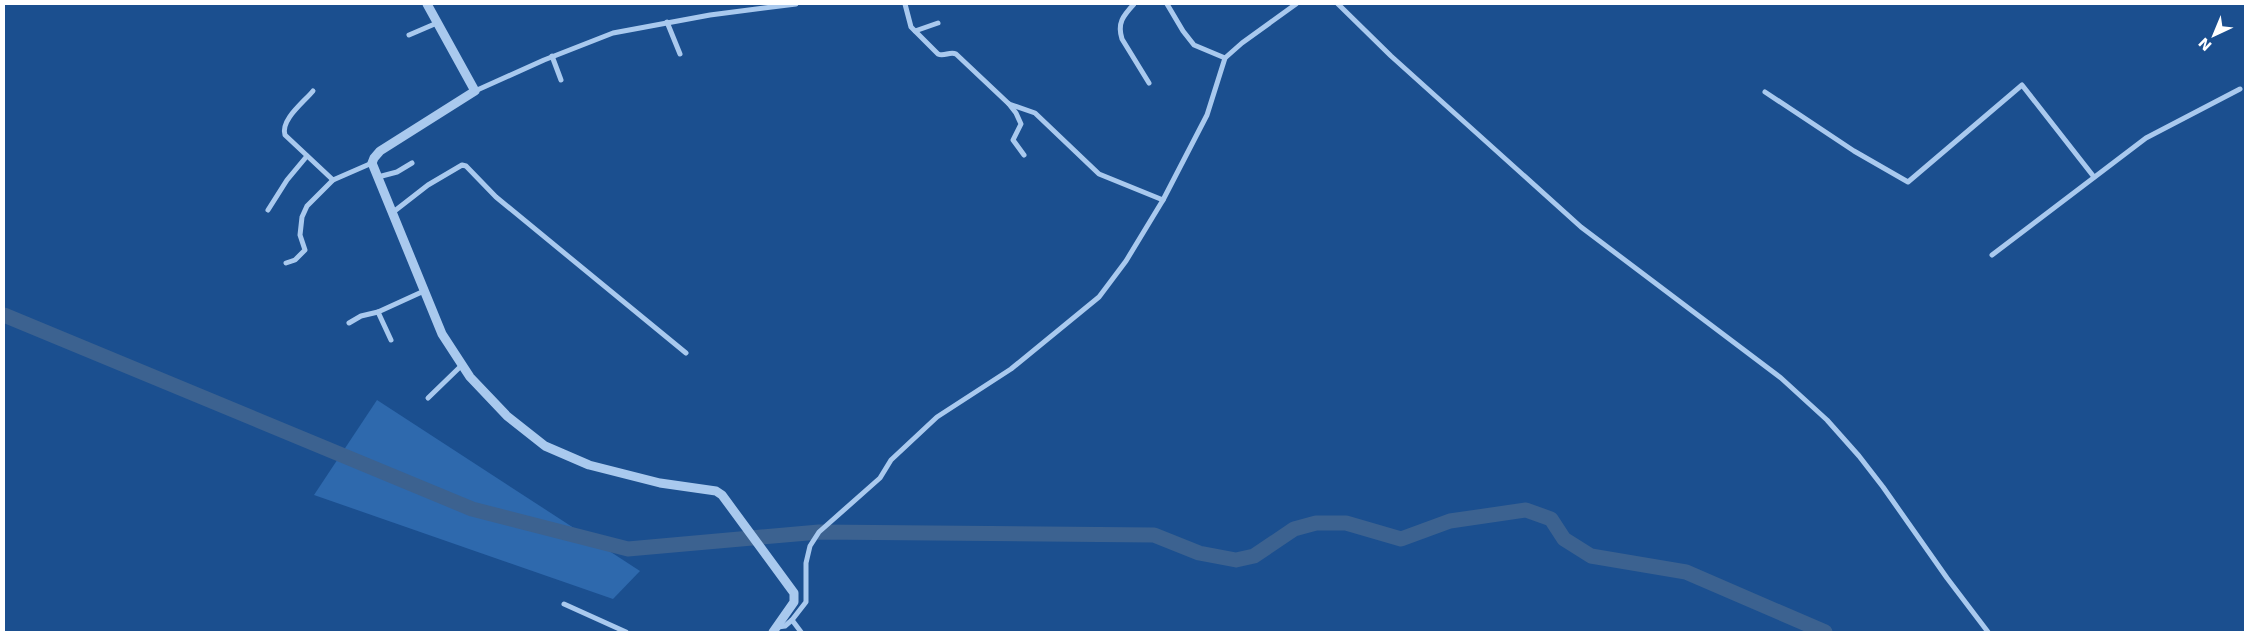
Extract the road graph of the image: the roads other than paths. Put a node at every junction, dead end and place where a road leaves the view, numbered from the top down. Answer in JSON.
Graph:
{"nodes":[{"id":1,"x":427,"y":4,"type":"edge"},
{"id":2,"x":746,"y":4,"type":"edge"},
{"id":3,"x":796,"y":4,"type":"edge"},
{"id":4,"x":905,"y":4,"type":"edge"},
{"id":5,"x":1134,"y":4,"type":"edge"},
{"id":6,"x":1167,"y":4,"type":"edge"},
{"id":7,"x":1296,"y":4,"type":"edge"},
{"id":8,"x":1338,"y":4,"type":"edge"},
{"id":9,"x":746,"y":10,"type":"junction"},
{"id":10,"x":667,"y":22,"type":"junction"},
{"id":11,"x":437,"y":23,"type":"junction"},
{"id":12,"x":938,"y":23,"type":"dead end"},
{"id":13,"x":915,"y":31,"type":"junction"},
{"id":14,"x":408,"y":35,"type":"dead end"},
{"id":15,"x":680,"y":54,"type":"dead end"},
{"id":16,"x":552,"y":56,"type":"junction"},
{"id":17,"x":1225,"y":58,"type":"junction"},
{"id":18,"x":561,"y":80,"type":"dead end"},
{"id":19,"x":1148,"y":83,"type":"dead end"},
{"id":20,"x":2240,"y":89,"type":"dead end"},
{"id":21,"x":475,"y":91,"type":"junction"},
{"id":22,"x":313,"y":92,"type":"dead end"},
{"id":23,"x":1765,"y":92,"type":"dead end"},
{"id":24,"x":1008,"y":104,"type":"junction"},
{"id":25,"x":1024,"y":155,"type":"dead end"},
{"id":26,"x":307,"y":156,"type":"junction"},
{"id":27,"x":372,"y":163,"type":"junction"},
{"id":28,"x":412,"y":163,"type":"dead end"},
{"id":29,"x":378,"y":177,"type":"junction"},
{"id":30,"x":2094,"y":177,"type":"junction"},
{"id":31,"x":333,"y":180,"type":"junction"},
{"id":32,"x":1163,"y":200,"type":"junction"},
{"id":33,"x":268,"y":210,"type":"dead end"},
{"id":34,"x":392,"y":213,"type":"junction"},
{"id":35,"x":1992,"y":255,"type":"dead end"},
{"id":36,"x":286,"y":263,"type":"dead end"},
{"id":37,"x":424,"y":291,"type":"junction"},
{"id":38,"x":378,"y":312,"type":"junction"},
{"id":39,"x":349,"y":323,"type":"dead end"},
{"id":40,"x":391,"y":340,"type":"dead end"},
{"id":41,"x":686,"y":353,"type":"dead end"},
{"id":42,"x":461,"y":366,"type":"junction"},
{"id":43,"x":428,"y":398,"type":"dead end"},
{"id":44,"x":564,"y":604,"type":"dead end"},
{"id":45,"x":792,"y":620,"type":"junction"},
{"id":46,"x":774,"y":630,"type":"edge"},
{"id":47,"x":626,"y":632,"type":"edge"},
{"id":48,"x":801,"y":632,"type":"edge"},
{"id":49,"x":1988,"y":632,"type":"edge"}],
"edges":[{"from":1,"to":11,"type":"street"},
{"from":2,"to":9,"type":"street"},
{"from":3,"to":9,"type":"street"},
{"from":4,"to":13,"type":"street"},
{"from":5,"to":19,"type":"street"},
{"from":6,"to":17,"type":"street"},
{"from":7,"to":17,"type":"street"},
{"from":8,"to":49,"type":"street"},
{"from":9,"to":10,"type":"street"},
{"from":10,"to":15,"type":"street"},
{"from":10,"to":16,"type":"street"},
{"from":11,"to":14,"type":"street"},
{"from":11,"to":21,"type":"street"},
{"from":12,"to":13,"type":"street"},
{"from":13,"to":24,"type":"street"},
{"from":16,"to":18,"type":"street"},
{"from":16,"to":21,"type":"street"},
{"from":17,"to":32,"type":"street"},
{"from":20,"to":30,"type":"street"},
{"from":21,"to":27,"type":"street"},
{"from":22,"to":26,"type":"street"},
{"from":23,"to":30,"type":"street"},
{"from":24,"to":25,"type":"street"},
{"from":24,"to":32,"type":"street"},
{"from":26,"to":31,"type":"street"},
{"from":26,"to":33,"type":"street"},
{"from":27,"to":29,"type":"street"},
{"from":27,"to":31,"type":"street"},
{"from":28,"to":29,"type":"street"},
{"from":29,"to":34,"type":"street"},
{"from":30,"to":35,"type":"street"},
{"from":31,"to":36,"type":"street"},
{"from":32,"to":45,"type":"street"},
{"from":34,"to":37,"type":"street"},
{"from":34,"to":41,"type":"street"},
{"from":37,"to":38,"type":"street"},
{"from":37,"to":42,"type":"street"},
{"from":38,"to":39,"type":"street"},
{"from":38,"to":40,"type":"street"},
{"from":42,"to":43,"type":"street"},
{"from":42,"to":46,"type":"street"},
{"from":44,"to":47,"type":"street"},
{"from":45,"to":46,"type":"street"},
{"from":45,"to":48,"type":"street"}]}
